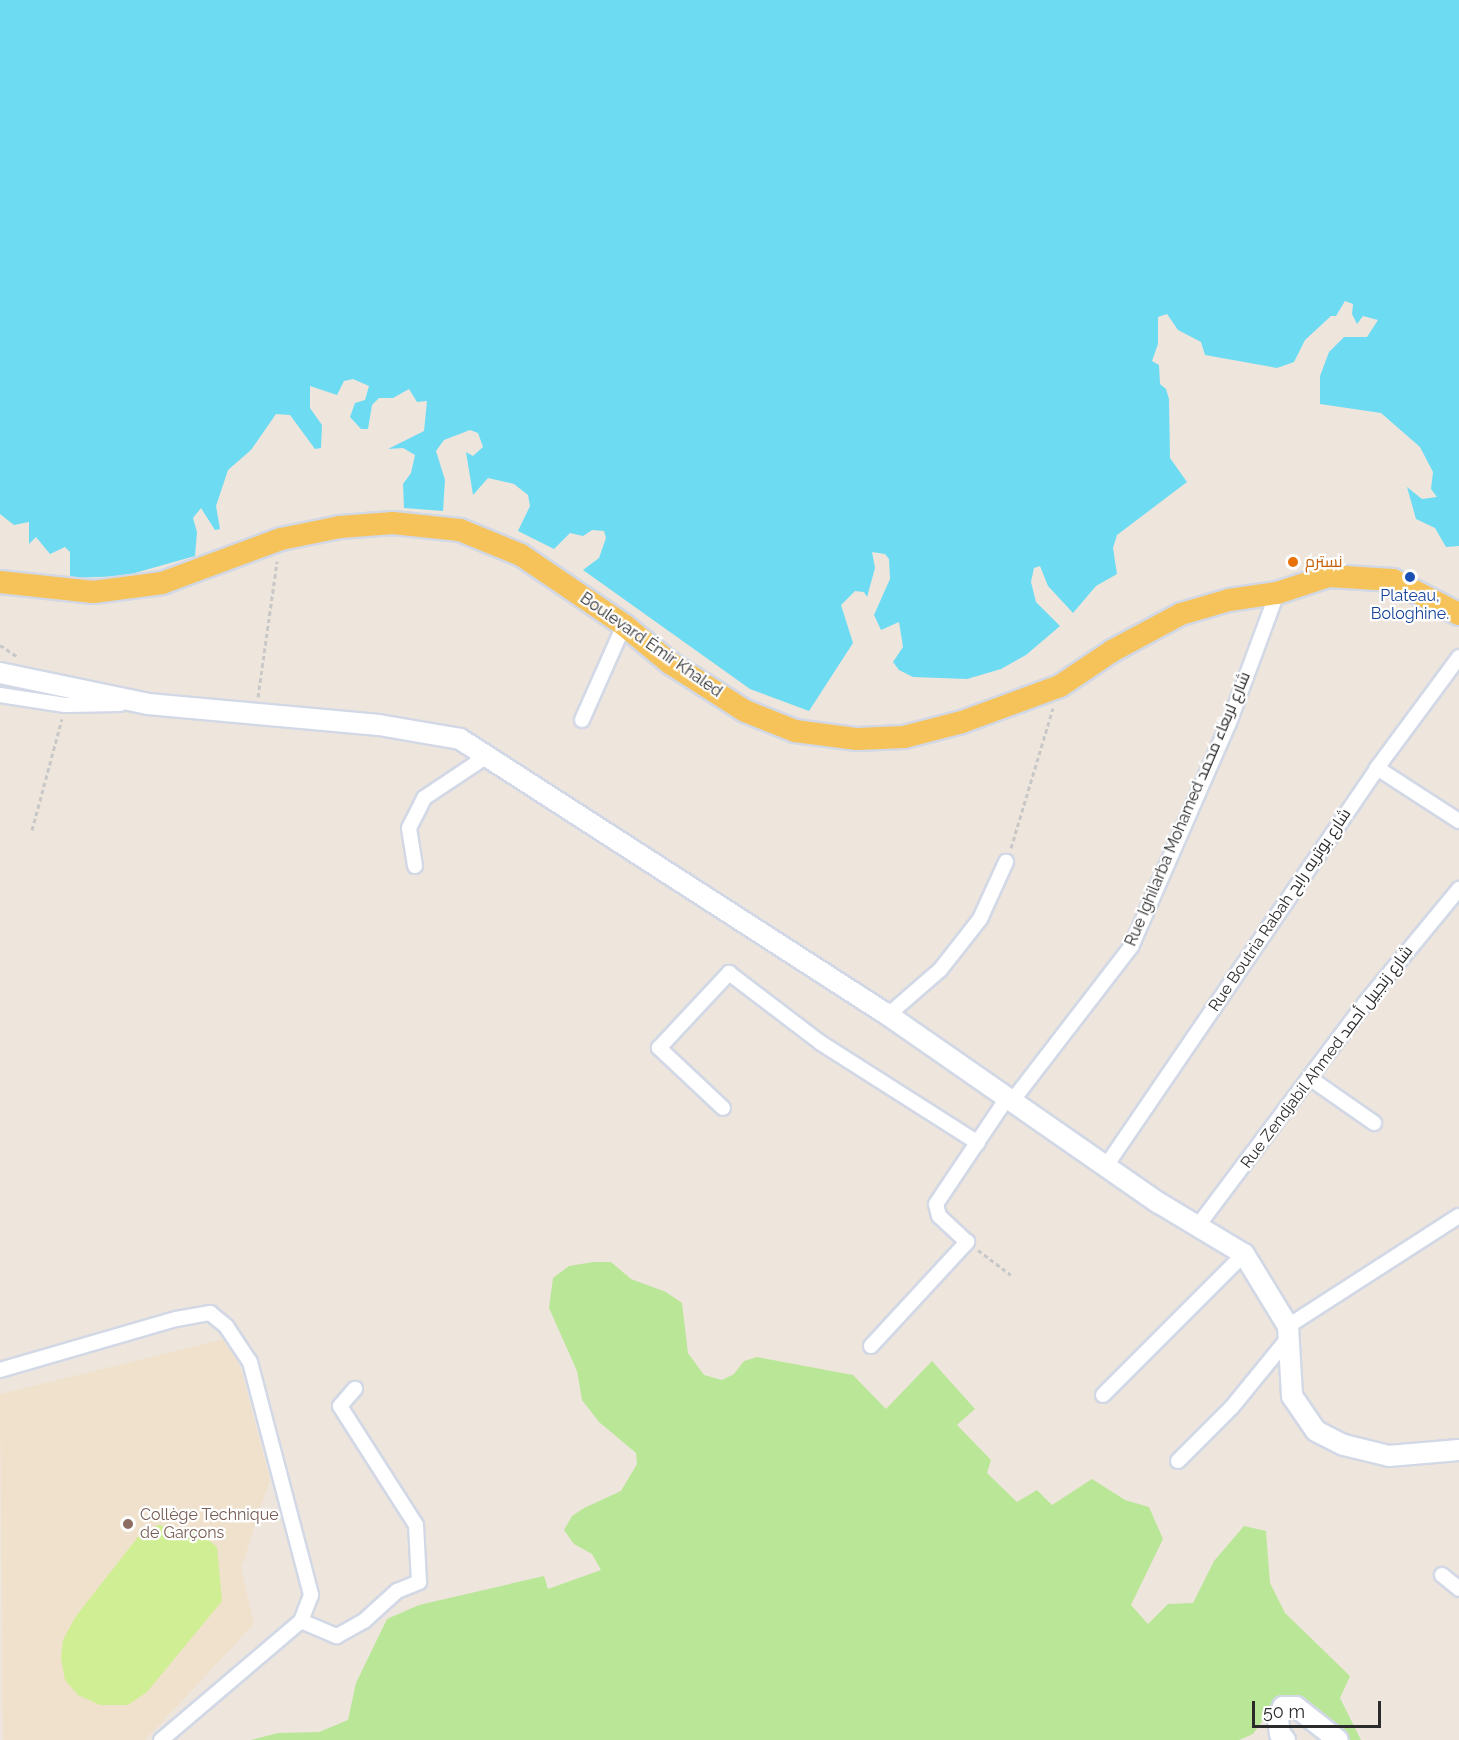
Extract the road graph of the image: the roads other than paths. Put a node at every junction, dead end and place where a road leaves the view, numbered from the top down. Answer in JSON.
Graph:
{"nodes":[{"id":1,"x":0,"y":582,"type":"edge"},
{"id":2,"x":1277,"y":592,"type":"junction"},
{"id":3,"x":1459,"y":614,"type":"edge"},
{"id":4,"x":624,"y":625,"type":"junction"},
{"id":5,"x":1459,"y":657,"type":"edge"},
{"id":6,"x":0,"y":673,"type":"edge"},
{"id":7,"x":0,"y":694,"type":"edge"},
{"id":8,"x":148,"y":704,"type":"junction"},
{"id":9,"x":582,"y":720,"type":"dead end"},
{"id":10,"x":487,"y":756,"type":"junction"},
{"id":11,"x":1377,"y":768,"type":"junction"},
{"id":12,"x":1459,"y":821,"type":"edge"},
{"id":13,"x":1006,"y":862,"type":"road end"},
{"id":14,"x":416,"y":866,"type":"dead end"},
{"id":15,"x":1459,"y":889,"type":"edge"},
{"id":16,"x":888,"y":1015,"type":"junction"},
{"id":17,"x":1311,"y":1079,"type":"junction"},
{"id":18,"x":1010,"y":1099,"type":"junction"},
{"id":19,"x":723,"y":1108,"type":"dead end"},
{"id":20,"x":1374,"y":1123,"type":"dead end"},
{"id":21,"x":978,"y":1143,"type":"junction"},
{"id":22,"x":1106,"y":1166,"type":"junction"},
{"id":23,"x":1459,"y":1216,"type":"edge"},
{"id":24,"x":1197,"y":1227,"type":"junction"},
{"id":25,"x":1244,"y":1254,"type":"junction"},
{"id":26,"x":1289,"y":1331,"type":"junction"},
{"id":27,"x":871,"y":1346,"type":"dead end"},
{"id":28,"x":0,"y":1370,"type":"edge"},
{"id":29,"x":354,"y":1389,"type":"dead end"},
{"id":30,"x":1102,"y":1395,"type":"dead end"},
{"id":31,"x":1459,"y":1450,"type":"edge"},
{"id":32,"x":1178,"y":1461,"type":"dead end"},
{"id":33,"x":1442,"y":1575,"type":"dead end"},
{"id":34,"x":1459,"y":1589,"type":"edge"},
{"id":35,"x":301,"y":1621,"type":"junction"},
{"id":36,"x":161,"y":1740,"type":"edge"},
{"id":37,"x":1285,"y":1740,"type":"edge"},
{"id":38,"x":1338,"y":1740,"type":"edge"}],
"edges":[{"from":1,"to":4,"type":"main road","name":"Boulevard Émir Khaled"},
{"from":2,"to":3,"type":"main road","name":"Boulevard Émir Khaled"},
{"from":2,"to":4,"type":"main road","name":"Boulevard Émir Khaled"},
{"from":2,"to":18,"type":"street","name":"Rue Ighilarba Mohamed شارع لربعاء محمد"},
{"from":4,"to":9,"type":"street"},
{"from":5,"to":11,"type":"street","name":"Rue Boutria Rabah شارع بوتريه رابح"},
{"from":6,"to":8,"type":"main road"},
{"from":7,"to":8,"type":"street"},
{"from":8,"to":10,"type":"main road"},
{"from":10,"to":14,"type":"street"},
{"from":10,"to":16,"type":"main road"},
{"from":11,"to":12,"type":"street"},
{"from":11,"to":22,"type":"street","name":"Rue Boutria Rabah شارع بوتريه رابح"},
{"from":13,"to":16,"type":"street"},
{"from":15,"to":17,"type":"street","name":"Rue Zendjabil Ahmed شارع زنجبيل أحمد"},
{"from":16,"to":18,"type":"main road"},
{"from":17,"to":20,"type":"street"},
{"from":17,"to":24,"type":"street","name":"Rue Zendjabil Ahmed شارع زنجبيل أحمد"},
{"from":18,"to":21,"type":"street","name":"Rue Ighilarba Mohamed شارع لربعاء محمد"},
{"from":18,"to":22,"type":"main road"},
{"from":19,"to":21,"type":"street"},
{"from":21,"to":27,"type":"street","name":"Rue Ighilarba Mohamed شارع لربعاء محمد"},
{"from":22,"to":24,"type":"main road"},
{"from":23,"to":26,"type":"street"},
{"from":24,"to":25,"type":"main road"},
{"from":25,"to":26,"type":"main road"},
{"from":25,"to":30,"type":"street"},
{"from":26,"to":31,"type":"main road"},
{"from":26,"to":32,"type":"street"},
{"from":28,"to":35,"type":"street"},
{"from":29,"to":35,"type":"street"},
{"from":33,"to":34,"type":"street"},
{"from":35,"to":36,"type":"street"},
{"from":37,"to":38,"type":"main road"}]}
